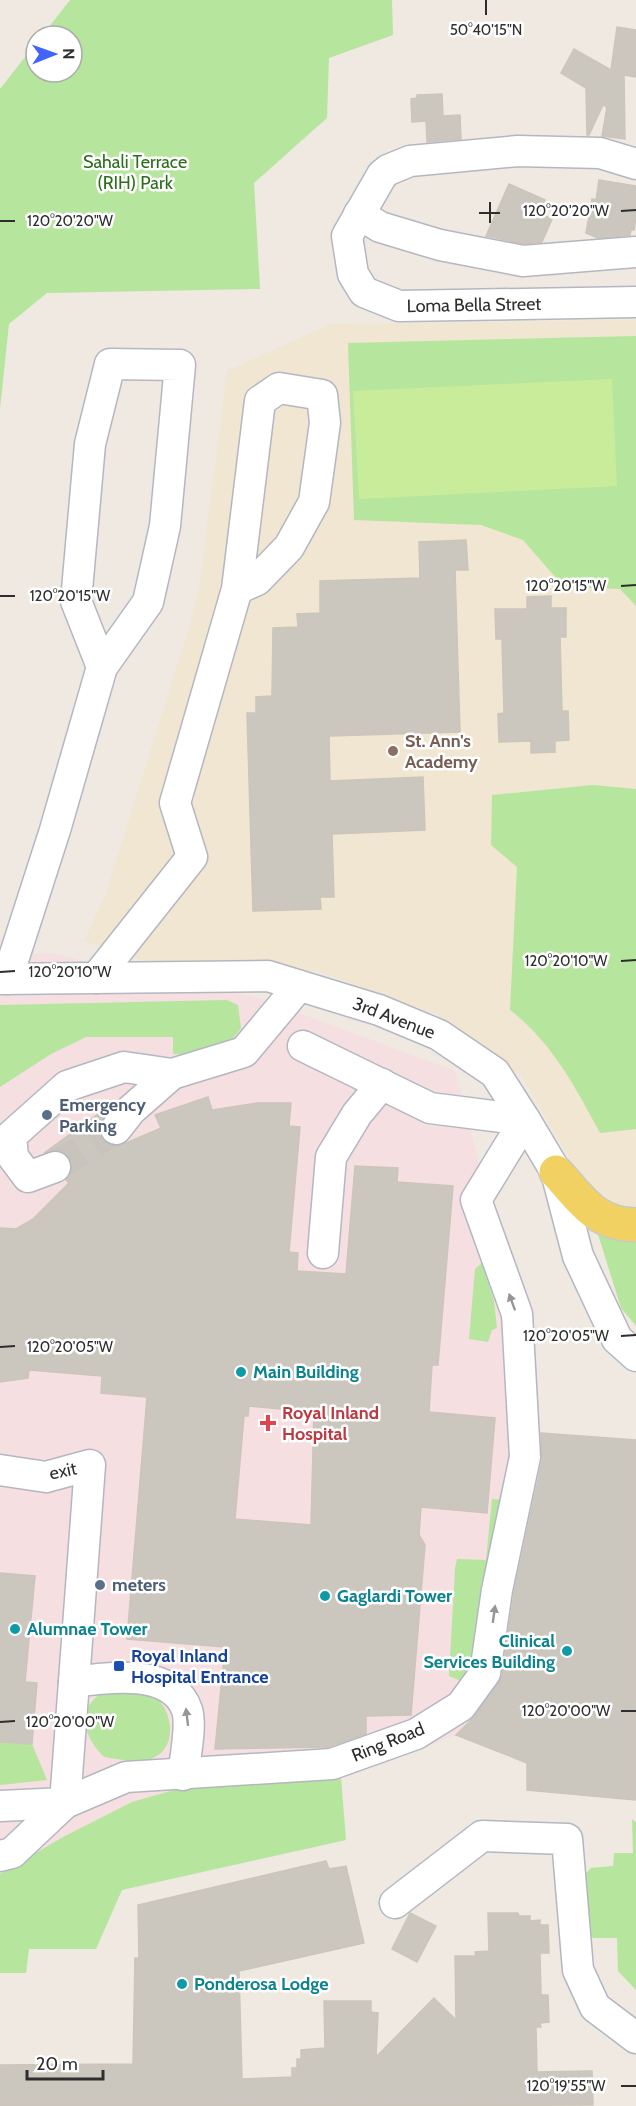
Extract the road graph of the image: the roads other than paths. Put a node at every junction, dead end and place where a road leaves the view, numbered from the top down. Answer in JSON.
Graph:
{"nodes":[{"id":1,"x":636,"y":164,"type":"edge"},
{"id":2,"x":359,"y":214,"type":"junction"},
{"id":3,"x":636,"y":252,"type":"edge"},
{"id":4,"x":636,"y":302,"type":"edge"},
{"id":5,"x":237,"y":588,"type":"junction"},
{"id":6,"x":102,"y":667,"type":"junction"},
{"id":7,"x":96,"y":978,"type":"junction"},
{"id":8,"x":4,"y":979,"type":"edge"},
{"id":9,"x":299,"y":986,"type":"junction"},
{"id":10,"x":303,"y":1046,"type":"dead end"},
{"id":11,"x":172,"y":1074,"type":"junction"},
{"id":12,"x":382,"y":1084,"type":"junction"},
{"id":13,"x":525,"y":1120,"type":"junction"},
{"id":14,"x":116,"y":1129,"type":"tunnel mouth"},
{"id":15,"x":55,"y":1167,"type":"tunnel mouth"},
{"id":16,"x":556,"y":1172,"type":"junction"},
{"id":17,"x":636,"y":1225,"type":"edge"},
{"id":18,"x":323,"y":1253,"type":"dead end"},
{"id":19,"x":636,"y":1356,"type":"edge"},
{"id":20,"x":0,"y":1470,"type":"edge"},
{"id":21,"x":74,"y":1682,"type":"junction"},
{"id":22,"x":183,"y":1775,"type":"junction"},
{"id":23,"x":65,"y":1803,"type":"junction"},
{"id":24,"x":0,"y":1806,"type":"edge"},
{"id":25,"x":0,"y":1856,"type":"edge"},
{"id":26,"x":395,"y":1903,"type":"dead end"},
{"id":27,"x":636,"y":2038,"type":"edge"}],
"edges":[{"from":1,"to":2,"type":"street","name":"Loma Bella Street"},
{"from":2,"to":3,"type":"street"},
{"from":2,"to":4,"type":"street","name":"Loma Bella Street"},
{"from":5,"to":5,"type":"street"},
{"from":5,"to":7,"type":"street"},
{"from":6,"to":6,"type":"street"},
{"from":6,"to":8,"type":"street"},
{"from":7,"to":8,"type":"street","name":"3rd Avenue"},
{"from":7,"to":9,"type":"street","name":"3rd Avenue"},
{"from":9,"to":11,"type":"street"},
{"from":9,"to":13,"type":"street","name":"3rd Avenue"},
{"from":10,"to":12,"type":"street"},
{"from":11,"to":14,"type":"street"},
{"from":11,"to":15,"type":"street"},
{"from":12,"to":13,"type":"street"},
{"from":12,"to":18,"type":"street"},
{"from":13,"to":16,"type":"street","name":"3rd Avenue"},
{"from":22,"to":13,"type":"street","name":"Ring Road","one_way":true},
{"from":16,"to":17,"type":"main road"},
{"from":16,"to":19,"type":"street","name":"3rd Avenue"},
{"from":20,"to":21,"type":"street","name":"exit"},
{"from":22,"to":21,"type":"street","one_way":true},
{"from":21,"to":23,"type":"street"},
{"from":22,"to":23,"type":"street","name":"Ring Road"},
{"from":23,"to":24,"type":"street","name":"Ring Road"},
{"from":23,"to":25,"type":"street"},
{"from":26,"to":27,"type":"street"}]}
